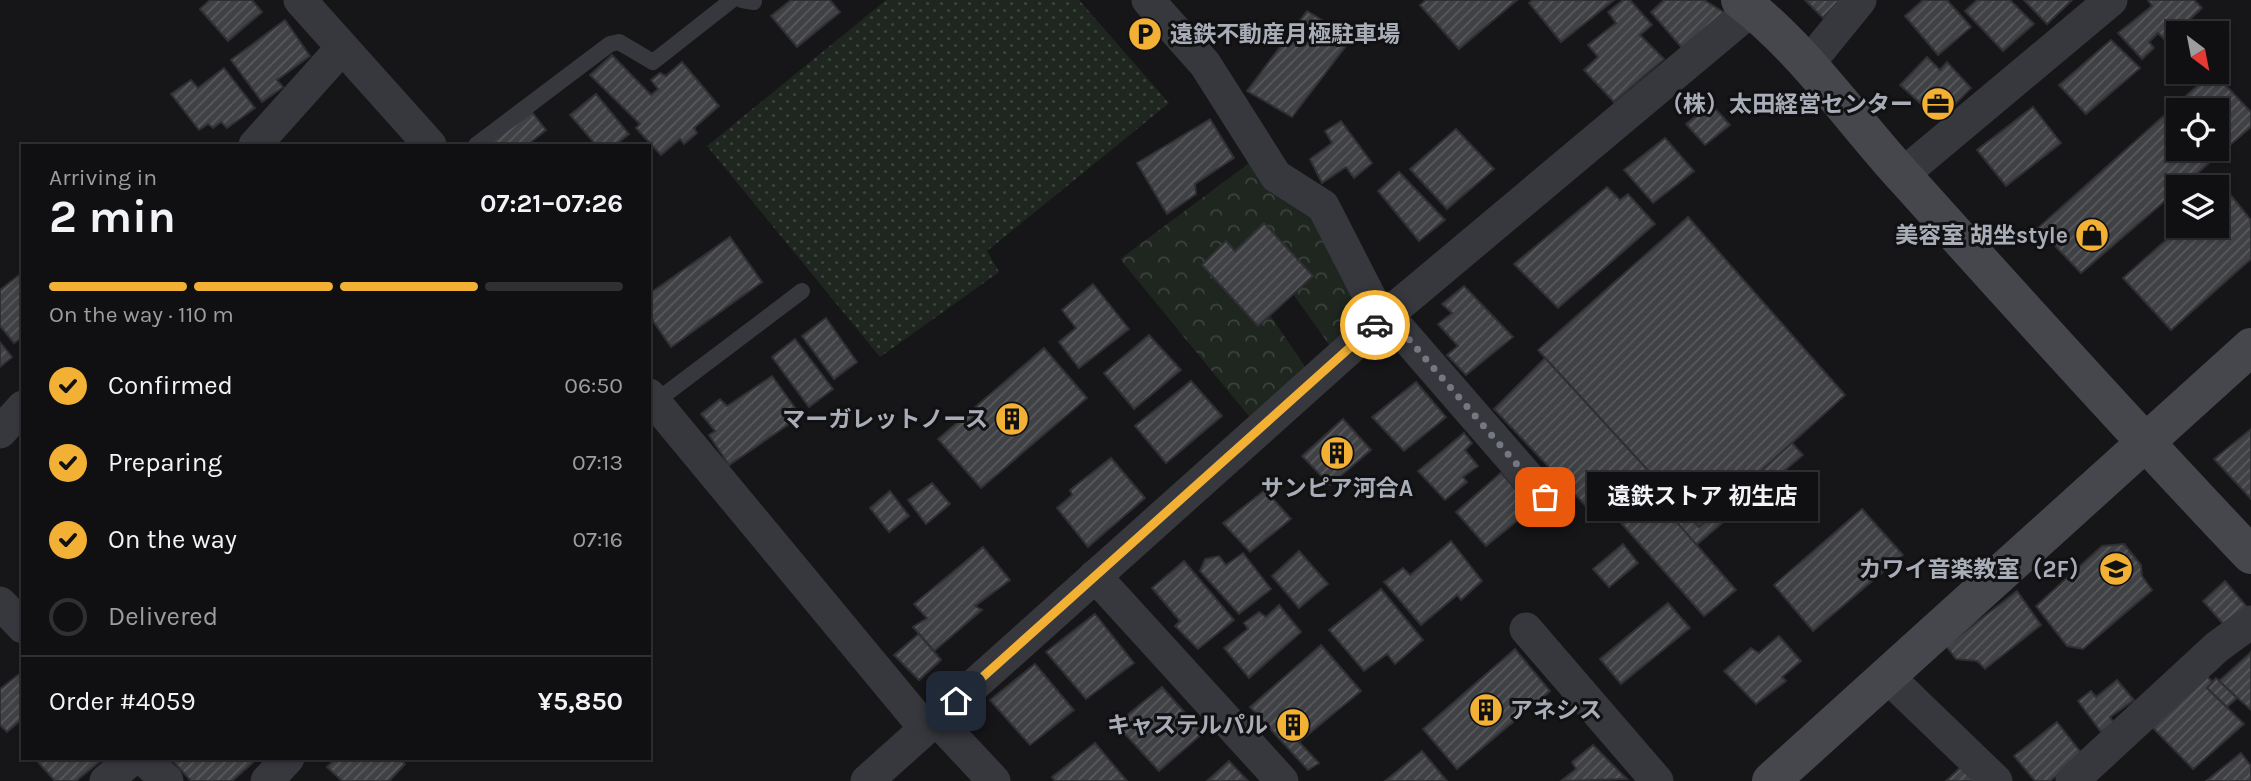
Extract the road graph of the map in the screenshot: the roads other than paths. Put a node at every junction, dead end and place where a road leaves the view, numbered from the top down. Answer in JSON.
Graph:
{"nodes":[{"id":1,"x":300,"y":0,"type":"edge"},
{"id":2,"x":732,"y":0,"type":"edge"},
{"id":3,"x":1147,"y":0,"type":"edge"},
{"id":4,"x":1860,"y":0,"type":"edge"},
{"id":5,"x":2111,"y":0,"type":"edge"},
{"id":6,"x":1746,"y":3,"type":"edge"},
{"id":7,"x":342,"y":48,"type":"junction"},
{"id":8,"x":1808,"y":64,"type":"junction"},
{"id":9,"x":256,"y":144,"type":"edge"},
{"id":10,"x":429,"y":144,"type":"edge"},
{"id":11,"x":478,"y":144,"type":"edge"},
{"id":12,"x":1902,"y":175,"type":"junction"},
{"id":13,"x":802,"y":291,"type":"dead end"},
{"id":14,"x":1384,"y":317,"type":"junction"},
{"id":15,"x":2251,"y":347,"type":"edge"},
{"id":16,"x":652,"y":398,"type":"edge"},
{"id":17,"x":21,"y":409,"type":"edge"},
{"id":18,"x":0,"y":432,"type":"edge"},
{"id":19,"x":2143,"y":442,"type":"junction"},
{"id":20,"x":1545,"y":497,"type":"dead end"},
{"id":21,"x":2251,"y":555,"type":"edge"},
{"id":22,"x":1095,"y":576,"type":"junction"},
{"id":23,"x":2251,"y":622,"type":"edge"},
{"id":24,"x":1526,"y":629,"type":"dead end"},
{"id":25,"x":1887,"y":676,"type":"junction"},
{"id":26,"x":930,"y":723,"type":"junction"},
{"id":27,"x":131,"y":760,"type":"edge"},
{"id":28,"x":145,"y":760,"type":"edge"},
{"id":29,"x":286,"y":760,"type":"edge"},
{"id":30,"x":106,"y":781,"type":"edge"},
{"id":31,"x":167,"y":781,"type":"edge"},
{"id":32,"x":268,"y":781,"type":"edge"},
{"id":33,"x":867,"y":781,"type":"edge"},
{"id":34,"x":994,"y":781,"type":"edge"},
{"id":35,"x":1282,"y":781,"type":"edge"},
{"id":36,"x":1657,"y":781,"type":"edge"},
{"id":37,"x":1771,"y":781,"type":"edge"},
{"id":38,"x":1996,"y":781,"type":"edge"},
{"id":39,"x":2072,"y":781,"type":"edge"}],
"edges":[{"from":1,"to":7,"type":"street"},
{"from":2,"to":11,"type":"lane"},
{"from":3,"to":14,"type":"street"},
{"from":4,"to":8,"type":"street"},
{"from":5,"to":12,"type":"street"},
{"from":6,"to":8,"type":"street"},
{"from":6,"to":14,"type":"street"},
{"from":7,"to":9,"type":"street"},
{"from":7,"to":10,"type":"street"},
{"from":8,"to":12,"type":"street"},
{"from":12,"to":19,"type":"street"},
{"from":13,"to":16,"type":"lane"},
{"from":14,"to":20,"type":"street"},
{"from":14,"to":22,"type":"street"},
{"from":15,"to":19,"type":"street"},
{"from":16,"to":26,"type":"street"},
{"from":17,"to":18,"type":"street"},
{"from":19,"to":21,"type":"street"},
{"from":19,"to":25,"type":"street"},
{"from":22,"to":26,"type":"street"},
{"from":22,"to":35,"type":"street"},
{"from":23,"to":39,"type":"street"},
{"from":24,"to":36,"type":"street"},
{"from":25,"to":37,"type":"street"},
{"from":25,"to":38,"type":"street"},
{"from":26,"to":33,"type":"street"},
{"from":26,"to":34,"type":"street"},
{"from":27,"to":30,"type":"street"},
{"from":28,"to":31,"type":"street"},
{"from":29,"to":32,"type":"street"}]}
